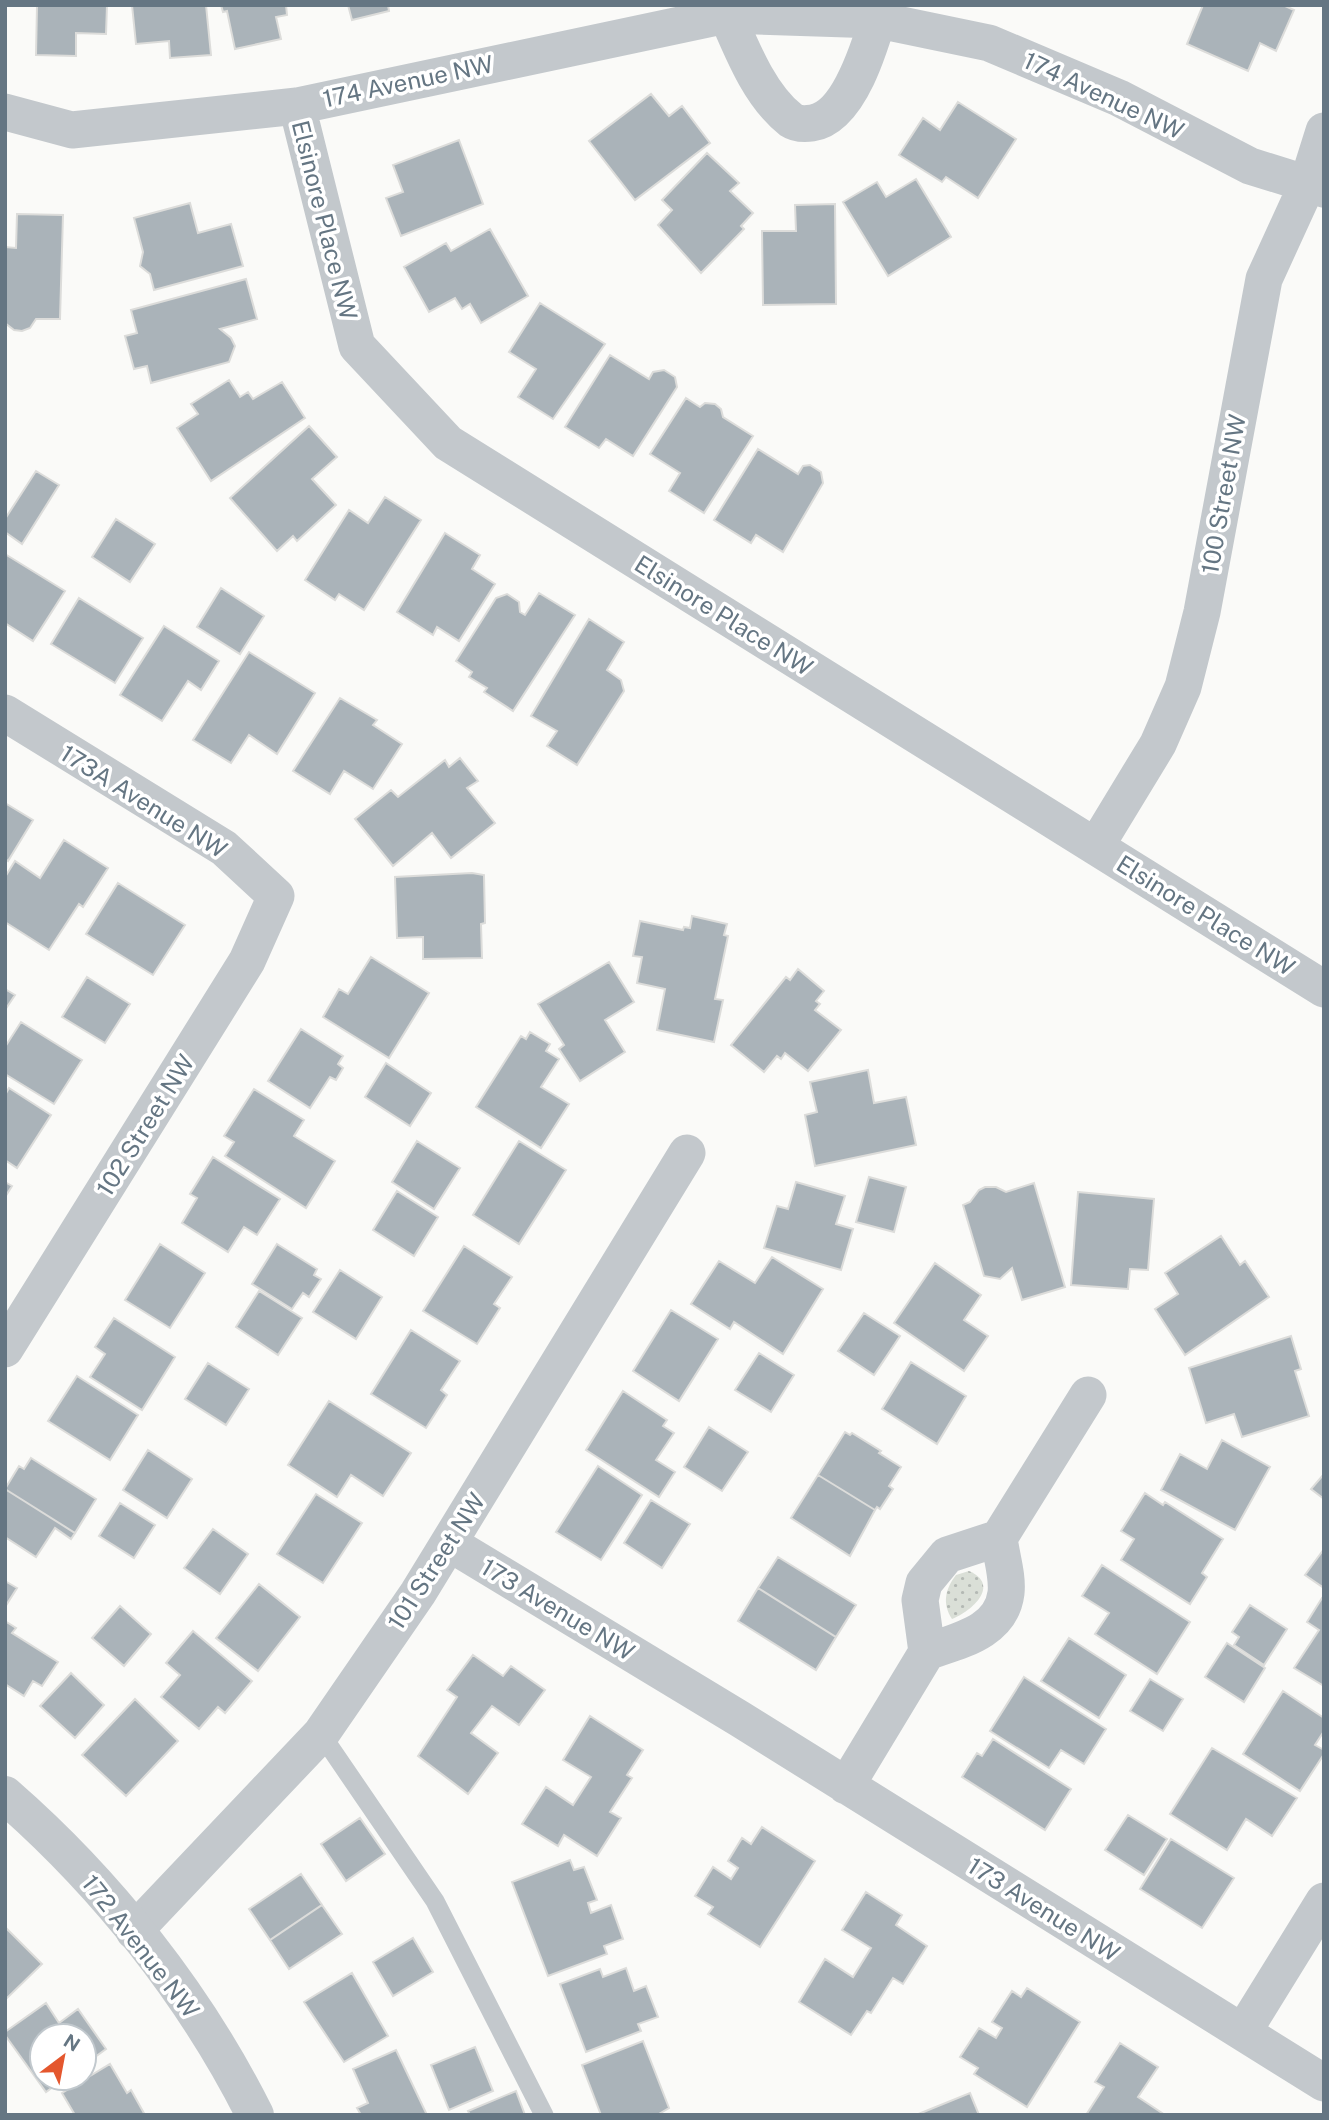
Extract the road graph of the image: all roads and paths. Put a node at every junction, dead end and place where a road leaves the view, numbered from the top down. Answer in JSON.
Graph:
{"nodes":[{"id":1,"x":880,"y":12,"type":"edge"},
{"id":2,"x":727,"y":15,"type":"junction"},
{"id":3,"x":297,"y":106,"type":"junction"},
{"id":4,"x":5,"y":112,"type":"edge"},
{"id":5,"x":1324,"y":131,"type":"edge"},
{"id":6,"x":1315,"y":187,"type":"edge"},
{"id":7,"x":5,"y":713,"type":"edge"},
{"id":8,"x":1096,"y":846,"type":"junction"},
{"id":9,"x":276,"y":896,"type":"joint"},
{"id":10,"x":1324,"y":989,"type":"edge"},
{"id":11,"x":687,"y":1153,"type":"dead end"},
{"id":12,"x":5,"y":1349,"type":"edge"},
{"id":13,"x":1088,"y":1395,"type":"dead end"},
{"id":14,"x":999,"y":1538,"type":"junction"},
{"id":15,"x":449,"y":1543,"type":"junction"},
{"id":16,"x":927,"y":1652,"type":"junction"},
{"id":17,"x":321,"y":1734,"type":"junction"},
{"id":18,"x":846,"y":1786,"type":"junction"},
{"id":19,"x":5,"y":1795,"type":"edge"},
{"id":20,"x":1324,"y":1901,"type":"edge"},
{"id":21,"x":134,"y":1931,"type":"junction"},
{"id":22,"x":1243,"y":2032,"type":"junction"},
{"id":23,"x":1324,"y":2083,"type":"edge"},
{"id":24,"x":255,"y":2115,"type":"edge"},
{"id":25,"x":544,"y":2115,"type":"edge"}],
"edges":[{"from":1,"to":2,"type":"street","name":"174 Avenue NW"},
{"from":1,"to":2,"type":"street"},
{"from":1,"to":6,"type":"street","name":"174 Avenue NW"},
{"from":2,"to":3,"type":"street","name":"174 Avenue NW"},
{"from":3,"to":4,"type":"street","name":"174 Avenue NW"},
{"from":3,"to":8,"type":"street","name":"Elsinore Place NW"},
{"from":5,"to":6,"type":"street","name":"100 Street NW"},
{"from":6,"to":8,"type":"street","name":"100 Street NW"},
{"from":7,"to":9,"type":"street","name":"173A Avenue NW"},
{"from":8,"to":10,"type":"street","name":"Elsinore Place NW"},
{"from":9,"to":12,"type":"street","name":"102 Street NW"},
{"from":11,"to":15,"type":"street","name":"101 Street NW"},
{"from":13,"to":14,"type":"street"},
{"from":14,"to":16,"type":"street"},
{"from":14,"to":16,"type":"street"},
{"from":15,"to":17,"type":"street","name":"101 Street NW"},
{"from":15,"to":18,"type":"street","name":"173 Avenue NW"},
{"from":16,"to":18,"type":"street"},
{"from":17,"to":21,"type":"street","name":"101 Street NW"},
{"from":17,"to":25,"type":"lane"},
{"from":18,"to":22,"type":"street","name":"173 Avenue NW"},
{"from":19,"to":21,"type":"street","name":"172 Avenue NW"},
{"from":20,"to":22,"type":"street"},
{"from":21,"to":24,"type":"street","name":"172 Avenue NW"},
{"from":22,"to":23,"type":"street","name":"173 Avenue NW"}]}
